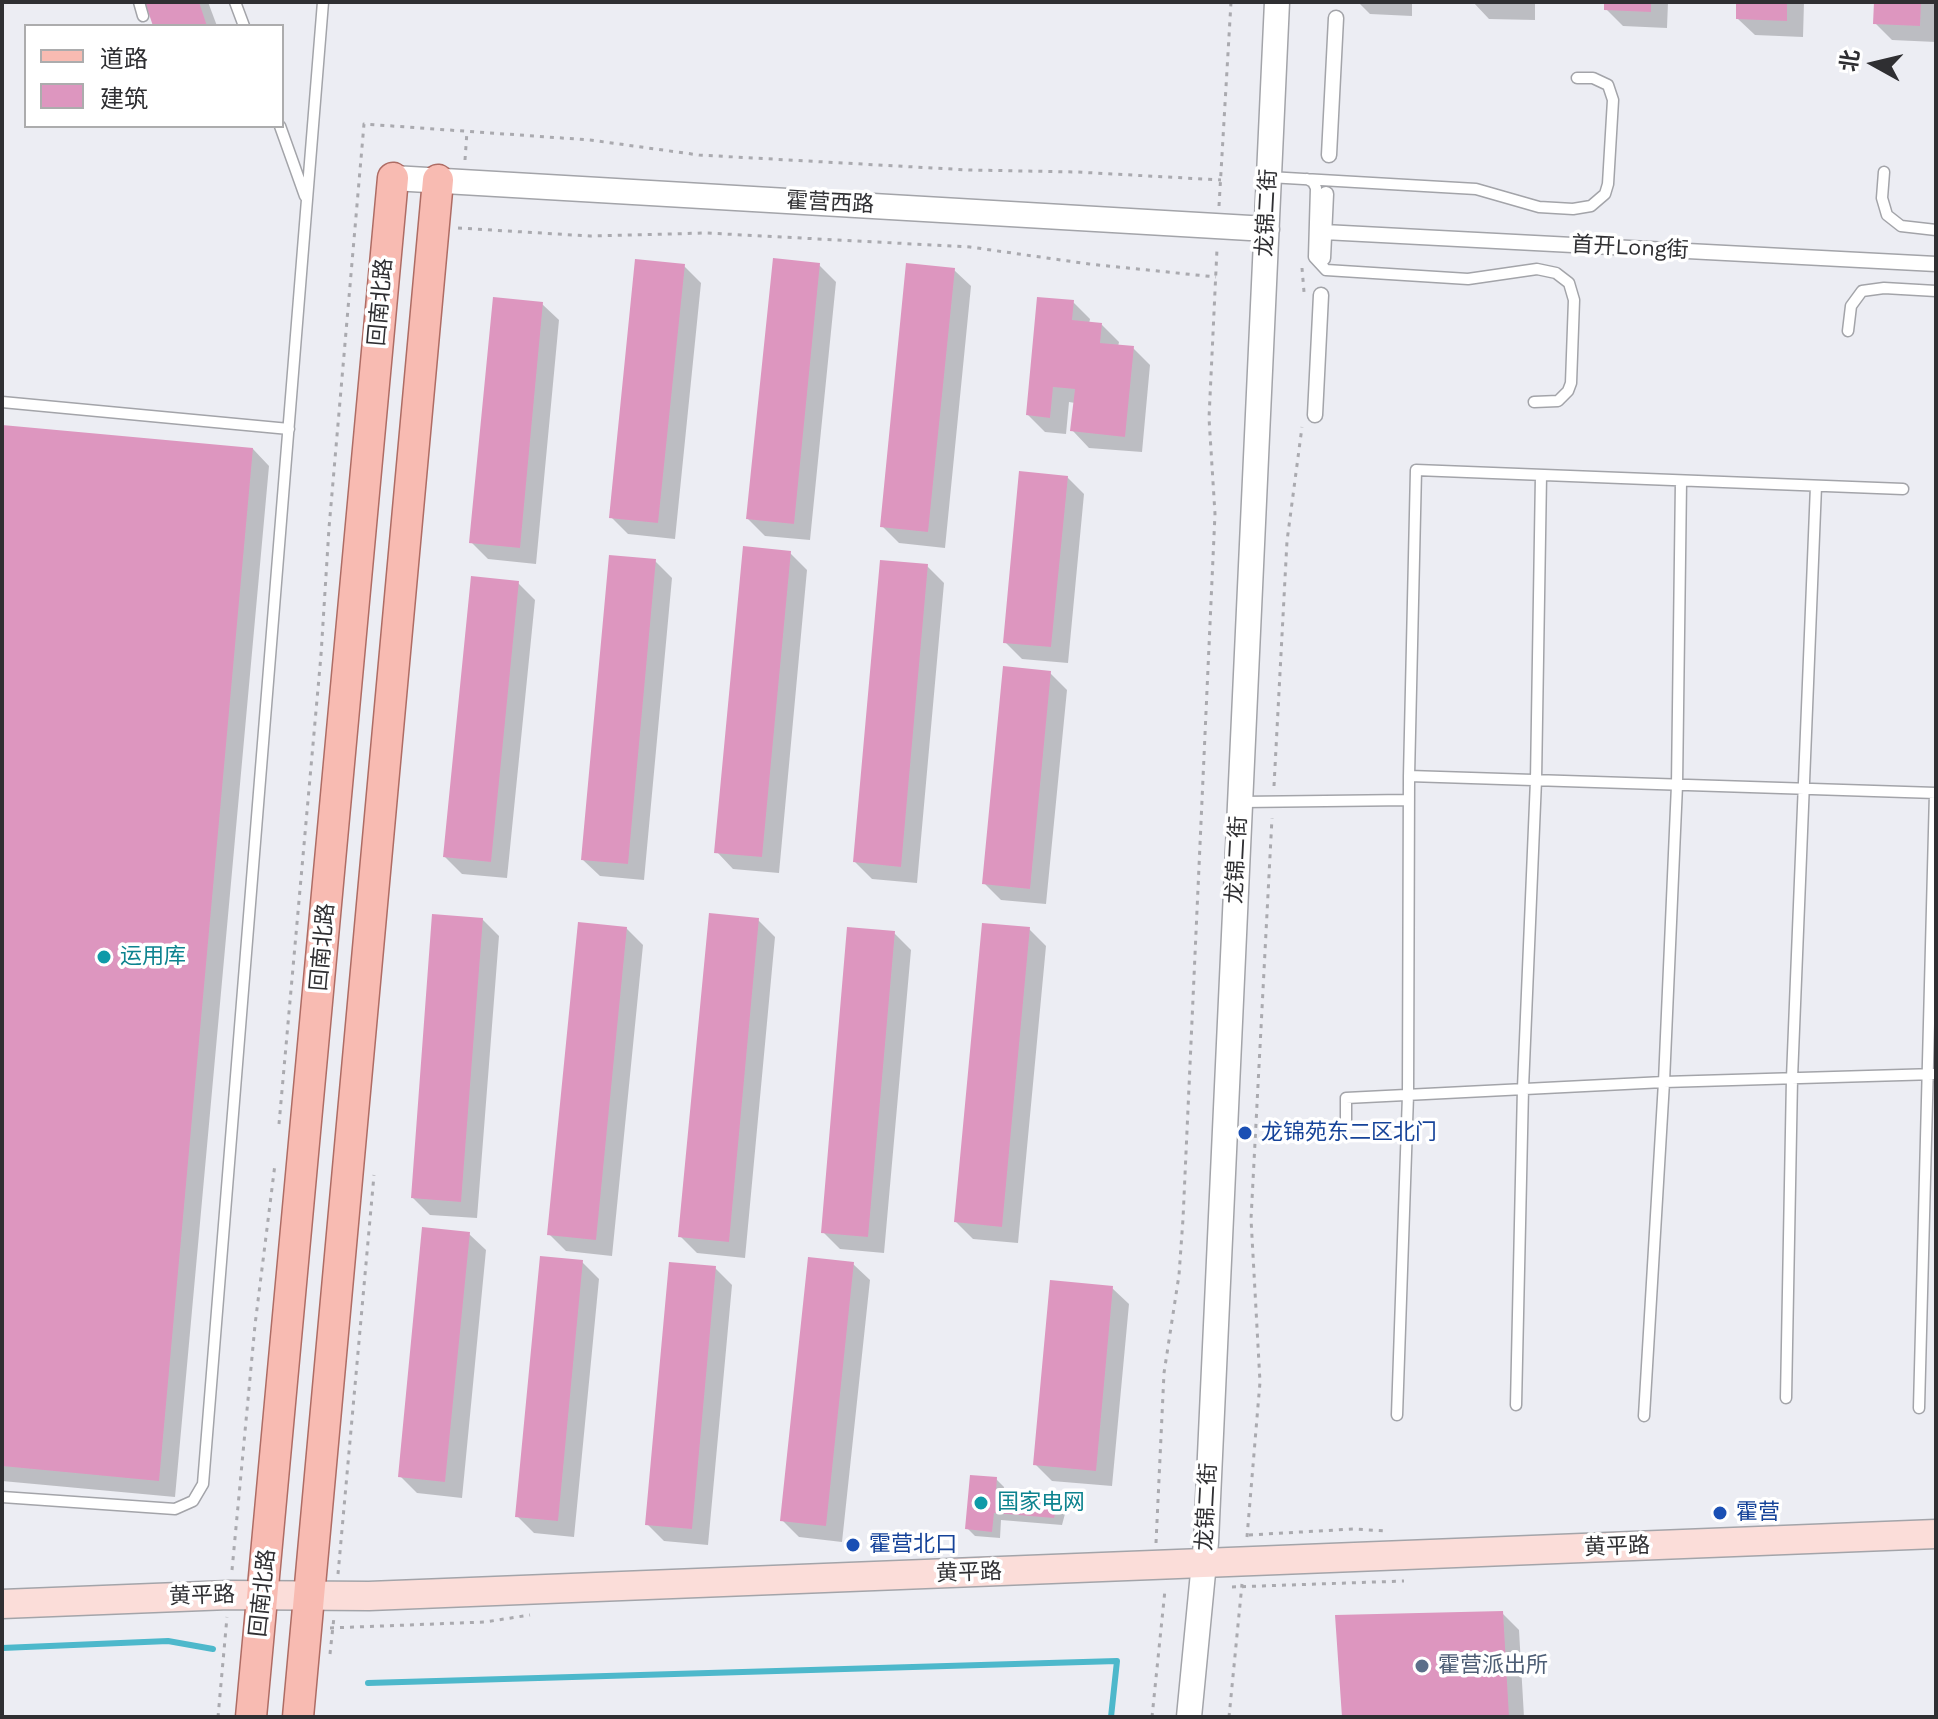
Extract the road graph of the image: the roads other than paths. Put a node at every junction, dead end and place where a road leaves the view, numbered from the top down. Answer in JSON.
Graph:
{"nodes":[{"id":1,"x":139,"y":2,"type":"edge"},
{"id":2,"x":235,"y":2,"type":"edge"},
{"id":3,"x":323,"y":2,"type":"edge"},
{"id":4,"x":1277,"y":2,"type":"edge"},
{"id":5,"x":143,"y":16,"type":"dead end"},
{"id":6,"x":1336,"y":18,"type":"dead end"},
{"id":7,"x":243,"y":24,"type":"edge"},
{"id":8,"x":1577,"y":78,"type":"dead end"},
{"id":9,"x":281,"y":128,"type":"edge"},
{"id":10,"x":1329,"y":155,"type":"dead end"},
{"id":11,"x":1884,"y":172,"type":"dead end"},
{"id":12,"x":1269,"y":177,"type":"junction"},
{"id":13,"x":393,"y":178,"type":"joint"},
{"id":14,"x":1307,"y":179,"type":"junction"},
{"id":15,"x":438,"y":180,"type":"junction"},
{"id":16,"x":1326,"y":194,"type":"dead end"},
{"id":17,"x":307,"y":201,"type":"junction"},
{"id":18,"x":1267,"y":229,"type":"junction"},
{"id":19,"x":1936,"y":230,"type":"edge"},
{"id":20,"x":1324,"y":232,"type":"junction"},
{"id":21,"x":1323,"y":258,"type":"dead end"},
{"id":22,"x":1936,"y":264,"type":"edge"},
{"id":23,"x":1936,"y":291,"type":"edge"},
{"id":24,"x":1315,"y":302,"type":"road end"},
{"id":25,"x":1848,"y":331,"type":"dead end"},
{"id":26,"x":2,"y":402,"type":"edge"},
{"id":27,"x":1534,"y":402,"type":"dead end"},
{"id":28,"x":1308,"y":420,"type":"road end"},
{"id":29,"x":289,"y":429,"type":"junction"},
{"id":30,"x":1541,"y":475,"type":"junction"},
{"id":31,"x":1681,"y":481,"type":"junction"},
{"id":32,"x":1816,"y":486,"type":"junction"},
{"id":33,"x":1903,"y":489,"type":"dead end"},
{"id":34,"x":1409,"y":776,"type":"junction"},
{"id":35,"x":1536,"y":780,"type":"junction"},
{"id":36,"x":1677,"y":785,"type":"junction"},
{"id":37,"x":1805,"y":789,"type":"junction"},
{"id":38,"x":1936,"y":793,"type":"edge"},
{"id":39,"x":1409,"y":800,"type":"junction"},
{"id":40,"x":1240,"y":802,"type":"junction"},
{"id":41,"x":1931,"y":1074,"type":"edge"},
{"id":42,"x":1792,"y":1078,"type":"junction"},
{"id":43,"x":1664,"y":1082,"type":"junction"},
{"id":44,"x":1523,"y":1088,"type":"junction"},
{"id":45,"x":1408,"y":1095,"type":"junction"},
{"id":46,"x":1346,"y":1120,"type":"dead end"},
{"id":47,"x":1786,"y":1398,"type":"dead end"},
{"id":48,"x":1516,"y":1405,"type":"dead end"},
{"id":49,"x":1919,"y":1408,"type":"dead end"},
{"id":50,"x":1397,"y":1415,"type":"dead end"},
{"id":51,"x":1644,"y":1416,"type":"dead end"},
{"id":52,"x":2,"y":1497,"type":"edge"},
{"id":53,"x":1936,"y":1534,"type":"edge"},
{"id":54,"x":1204,"y":1563,"type":"junction"},
{"id":55,"x":263,"y":1595,"type":"junction"},
{"id":56,"x":310,"y":1597,"type":"junction"},
{"id":57,"x":2,"y":1604,"type":"edge"},
{"id":58,"x":251,"y":1717,"type":"edge"},
{"id":59,"x":298,"y":1717,"type":"edge"},
{"id":60,"x":1189,"y":1717,"type":"edge"}],
"edges":[{"from":1,"to":5,"type":"lane"},
{"from":2,"to":7,"type":"lane"},
{"from":3,"to":17,"type":"lane"},
{"from":4,"to":12,"type":"street","name":"龙锦二街"},
{"from":6,"to":10,"type":"street"},
{"from":8,"to":14,"type":"lane"},
{"from":9,"to":17,"type":"lane"},
{"from":11,"to":19,"type":"lane"},
{"from":12,"to":14,"type":"lane"},
{"from":12,"to":18,"type":"street","name":"龙锦二街"},
{"from":13,"to":15,"type":"street","name":"霍营西路"},
{"from":13,"to":55,"type":"main road","name":"回南北路"},
{"from":14,"to":27,"type":"lane"},
{"from":15,"to":18,"type":"street","name":"霍营西路"},
{"from":15,"to":56,"type":"main road","name":"回南北路"},
{"from":16,"to":20,"type":"street"},
{"from":17,"to":29,"type":"lane"},
{"from":18,"to":40,"type":"street","name":"龙锦二街"},
{"from":20,"to":21,"type":"street"},
{"from":20,"to":22,"type":"street","name":"首开Long街"},
{"from":23,"to":25,"type":"lane"},
{"from":24,"to":28,"type":"street"},
{"from":26,"to":29,"type":"lane"},
{"from":29,"to":52,"type":"lane"},
{"from":30,"to":31,"type":"lane"},
{"from":30,"to":34,"type":"lane"},
{"from":30,"to":35,"type":"lane"},
{"from":31,"to":32,"type":"lane"},
{"from":31,"to":36,"type":"lane"},
{"from":32,"to":33,"type":"lane"},
{"from":32,"to":37,"type":"lane"},
{"from":34,"to":35,"type":"lane"},
{"from":34,"to":39,"type":"lane"},
{"from":35,"to":36,"type":"lane"},
{"from":35,"to":44,"type":"lane"},
{"from":36,"to":37,"type":"lane"},
{"from":36,"to":43,"type":"lane"},
{"from":37,"to":38,"type":"lane"},
{"from":37,"to":42,"type":"lane"},
{"from":38,"to":41,"type":"lane"},
{"from":39,"to":40,"type":"lane"},
{"from":39,"to":45,"type":"lane"},
{"from":40,"to":54,"type":"street","name":"龙锦二街"},
{"from":41,"to":42,"type":"lane"},
{"from":41,"to":49,"type":"lane"},
{"from":42,"to":43,"type":"lane"},
{"from":42,"to":47,"type":"lane"},
{"from":43,"to":44,"type":"lane"},
{"from":43,"to":51,"type":"lane"},
{"from":44,"to":45,"type":"lane"},
{"from":44,"to":48,"type":"lane"},
{"from":45,"to":46,"type":"lane"},
{"from":45,"to":50,"type":"lane"},
{"from":53,"to":54,"type":"main road","name":"黄平路"},
{"from":54,"to":56,"type":"main road","name":"黄平路"},
{"from":54,"to":60,"type":"street","name":"龙锦二街"},
{"from":55,"to":56,"type":"main road","name":"黄平路"},
{"from":55,"to":57,"type":"main road","name":"黄平路"},
{"from":55,"to":58,"type":"main road","name":"回南北路"},
{"from":56,"to":59,"type":"main road","name":"回南北路"}]}
